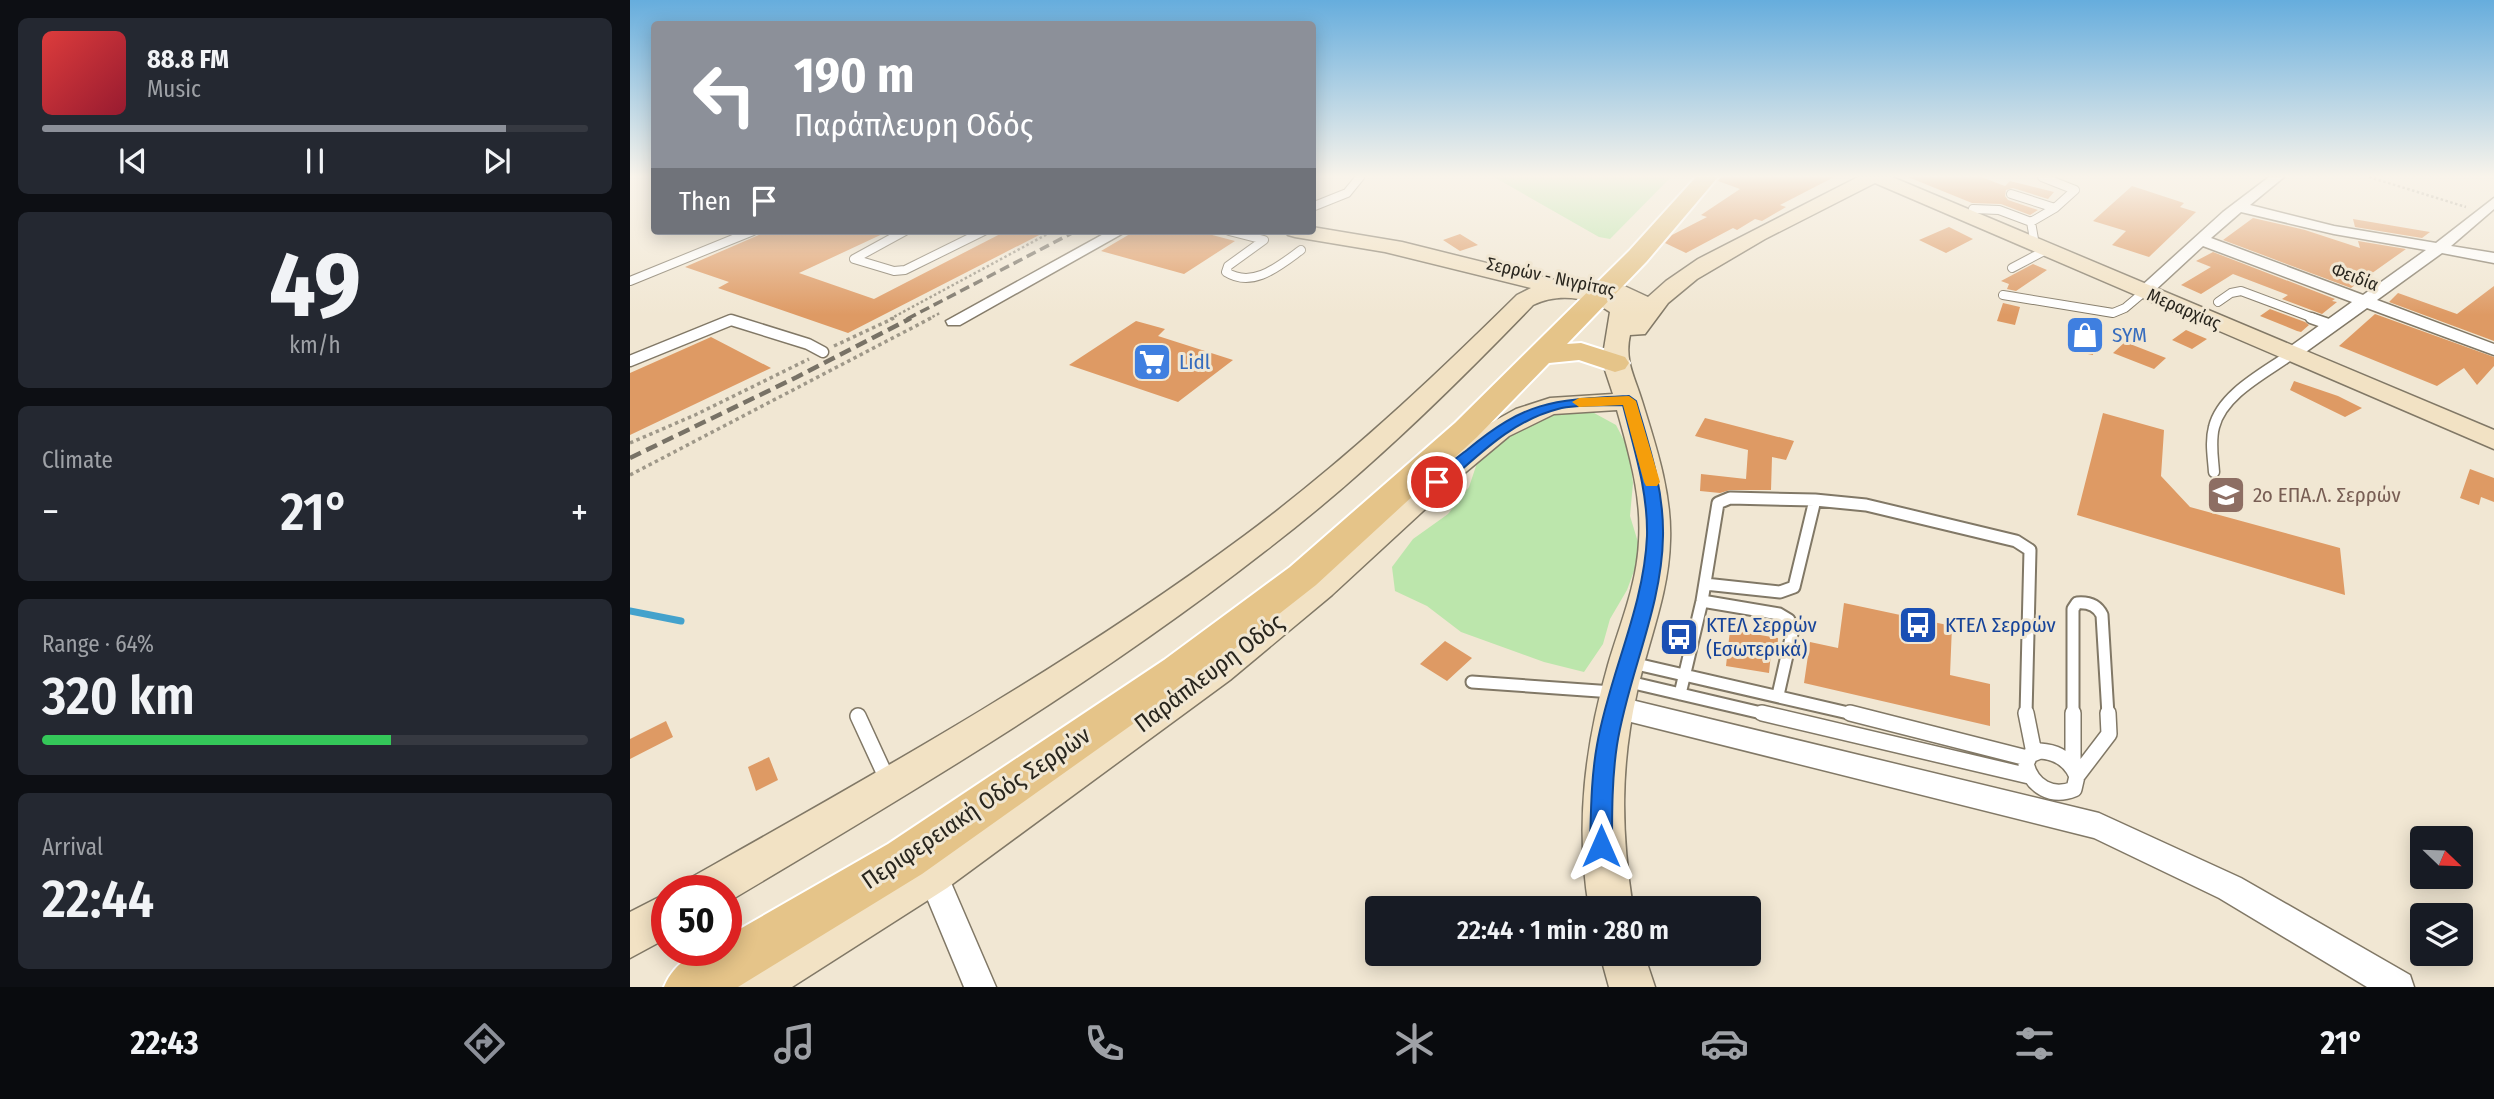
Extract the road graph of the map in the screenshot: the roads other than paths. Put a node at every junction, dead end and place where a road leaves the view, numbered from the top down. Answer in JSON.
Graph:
{"nodes":[{"id":1,"x":1643,"y":223,"type":"edge"},
{"id":2,"x":1657,"y":223,"type":"edge"},
{"id":3,"x":1783,"y":223,"type":"edge"},
{"id":4,"x":1983,"y":223,"type":"edge"},
{"id":5,"x":2031,"y":223,"type":"edge"},
{"id":6,"x":2222,"y":223,"type":"edge"},
{"id":7,"x":2305,"y":223,"type":"edge"},
{"id":8,"x":2470,"y":223,"type":"edge"},
{"id":9,"x":2333,"y":230,"type":"junction"},
{"id":10,"x":743,"y":235,"type":"edge"},
{"id":11,"x":897,"y":235,"type":"edge"},
{"id":12,"x":976,"y":235,"type":"edge"},
{"id":13,"x":1112,"y":235,"type":"edge"},
{"id":14,"x":1245,"y":235,"type":"edge"},
{"id":15,"x":2202,"y":240,"type":"junction"},
{"id":16,"x":1298,"y":241,"type":"edge"},
{"id":17,"x":1384,"y":245,"type":"junction"},
{"id":18,"x":2040,"y":247,"type":"junction"},
{"id":19,"x":2439,"y":247,"type":"junction"},
{"id":20,"x":2494,"y":258,"type":"edge"},
{"id":21,"x":2421,"y":261,"type":"junction"},
{"id":22,"x":2011,"y":268,"type":"dead end"},
{"id":23,"x":630,"y":281,"type":"edge"},
{"id":24,"x":1518,"y":288,"type":"junction"},
{"id":25,"x":1584,"y":290,"type":"junction"},
{"id":26,"x":2144,"y":292,"type":"junction"},
{"id":27,"x":2003,"y":295,"type":"dead end"},
{"id":28,"x":2365,"y":301,"type":"junction"},
{"id":29,"x":2218,"y":302,"type":"dead end"},
{"id":30,"x":952,"y":314,"type":"road end"},
{"id":31,"x":1644,"y":316,"type":"junction"},
{"id":32,"x":2331,"y":325,"type":"junction"},
{"id":33,"x":2494,"y":350,"type":"edge"},
{"id":34,"x":823,"y":352,"type":"road end"},
{"id":35,"x":1539,"y":355,"type":"junction"},
{"id":36,"x":2290,"y":355,"type":"junction"},
{"id":37,"x":630,"y":361,"type":"edge"},
{"id":38,"x":1622,"y":382,"type":"junction"},
{"id":39,"x":2494,"y":440,"type":"edge"},
{"id":40,"x":2214,"y":472,"type":"dead end"},
{"id":41,"x":1815,"y":500,"type":"junction"},
{"id":42,"x":1705,"y":584,"type":"junction"},
{"id":43,"x":1702,"y":601,"type":"junction"},
{"id":44,"x":1252,"y":613,"type":"junction"},
{"id":45,"x":1686,"y":674,"type":"junction"},
{"id":46,"x":1472,"y":682,"type":"dead end"},
{"id":47,"x":1621,"y":685,"type":"junction"},
{"id":48,"x":1680,"y":694,"type":"junction"},
{"id":49,"x":1778,"y":695,"type":"junction"},
{"id":50,"x":858,"y":716,"type":"dead end"},
{"id":51,"x":2031,"y":756,"type":"junction"},
{"id":52,"x":2075,"y":772,"type":"junction"},
{"id":53,"x":2029,"y":776,"type":"junction"},
{"id":54,"x":889,"y":785,"type":"junction"},
{"id":55,"x":932,"y":874,"type":"junction"},
{"id":56,"x":735,"y":875,"type":"edge"},
{"id":57,"x":1609,"y":896,"type":"edge"},
{"id":58,"x":651,"y":924,"type":"edge"},
{"id":59,"x":630,"y":936,"type":"edge"},
{"id":60,"x":1626,"y":966,"type":"edge"},
{"id":61,"x":690,"y":987,"type":"edge"},
{"id":62,"x":750,"y":987,"type":"edge"},
{"id":63,"x":980,"y":987,"type":"edge"},
{"id":64,"x":1632,"y":987,"type":"edge"},
{"id":65,"x":2398,"y":987,"type":"edge"}],
"edges":[{"from":1,"to":25,"type":"main road","name":"Περιφερειακή Οδός Σερρών"},
{"from":2,"to":25,"type":"main road","name":"Περιφερειακή Οδός Σερρών"},
{"from":3,"to":31,"type":"main road"},
{"from":4,"to":18,"type":"main road","name":"Μεραρχίας"},
{"from":5,"to":18,"type":"lane"},
{"from":6,"to":15,"type":"street"},
{"from":7,"to":9,"type":"street"},
{"from":8,"to":19,"type":"street"},
{"from":9,"to":19,"type":"street"},
{"from":9,"to":21,"type":"street"},
{"from":10,"to":23,"type":"lane"},
{"from":11,"to":12,"type":"lane"},
{"from":13,"to":30,"type":"street"},
{"from":14,"to":16,"type":"lane"},
{"from":15,"to":26,"type":"street"},
{"from":15,"to":28,"type":"street","name":"Φειδία"},
{"from":16,"to":17,"type":"main road","name":"Σερρών - Νιγρίτας"},
{"from":17,"to":24,"type":"main road","name":"Σερρών - Νιγρίτας"},
{"from":17,"to":25,"type":"main road","name":"Σερρών - Νιγρίτας"},
{"from":18,"to":22,"type":"lane"},
{"from":18,"to":26,"type":"main road","name":"Μεραρχίας"},
{"from":19,"to":20,"type":"street"},
{"from":19,"to":21,"type":"street"},
{"from":21,"to":28,"type":"street"},
{"from":24,"to":25,"type":"main road"},
{"from":24,"to":54,"type":"main road"},
{"from":25,"to":31,"type":"main road","name":"Σερρών - Νιγρίτας"},
{"from":25,"to":35,"type":"main road","name":"Περιφερειακή Οδός Σερρών"},
{"from":25,"to":38,"type":"main road","name":"Σερρών - Νιγρίτας"},
{"from":25,"to":44,"type":"main road","name":"Περιφερειακή Οδός Σερρών"},
{"from":26,"to":27,"type":"lane"},
{"from":26,"to":36,"type":"main road","name":"Μεραρχίας"},
{"from":28,"to":32,"type":"street"},
{"from":28,"to":33,"type":"street","name":"Φειδία"},
{"from":29,"to":32,"type":"lane"},
{"from":31,"to":38,"type":"main road"},
{"from":32,"to":36,"type":"street"},
{"from":34,"to":37,"type":"lane"},
{"from":35,"to":38,"type":"main road"},
{"from":35,"to":44,"type":"main road","name":"Περιφερειακή Οδός Σερρών"},
{"from":36,"to":39,"type":"main road","name":"Μεραρχίας"},
{"from":36,"to":40,"type":"lane"},
{"from":38,"to":47,"type":"main road"},
{"from":38,"to":55,"type":"main road","name":"Παράπλευρη Οδός"},
{"from":41,"to":42,"type":"lane"},
{"from":41,"to":42,"type":"lane"},
{"from":41,"to":51,"type":"lane"},
{"from":42,"to":43,"type":"lane"},
{"from":43,"to":45,"type":"lane"},
{"from":43,"to":49,"type":"lane"},
{"from":44,"to":61,"type":"main road","name":"Περιφερειακή Οδός Σερρών"},
{"from":45,"to":47,"type":"lane"},
{"from":45,"to":48,"type":"lane"},
{"from":45,"to":49,"type":"lane"},
{"from":46,"to":47,"type":"lane"},
{"from":47,"to":48,"type":"lane"},
{"from":47,"to":57,"type":"main road"},
{"from":47,"to":65,"type":"street"},
{"from":48,"to":53,"type":"lane"},
{"from":49,"to":51,"type":"lane"},
{"from":50,"to":54,"type":"lane"},
{"from":51,"to":52,"type":"lane"},
{"from":51,"to":53,"type":"lane"},
{"from":52,"to":52,"type":"lane"},
{"from":52,"to":53,"type":"lane"},
{"from":54,"to":56,"type":"main road"},
{"from":55,"to":62,"type":"main road","name":"Παράπλευρη Οδός"},
{"from":55,"to":63,"type":"street"},
{"from":58,"to":59,"type":"main road"},
{"from":60,"to":64,"type":"main road"}]}
